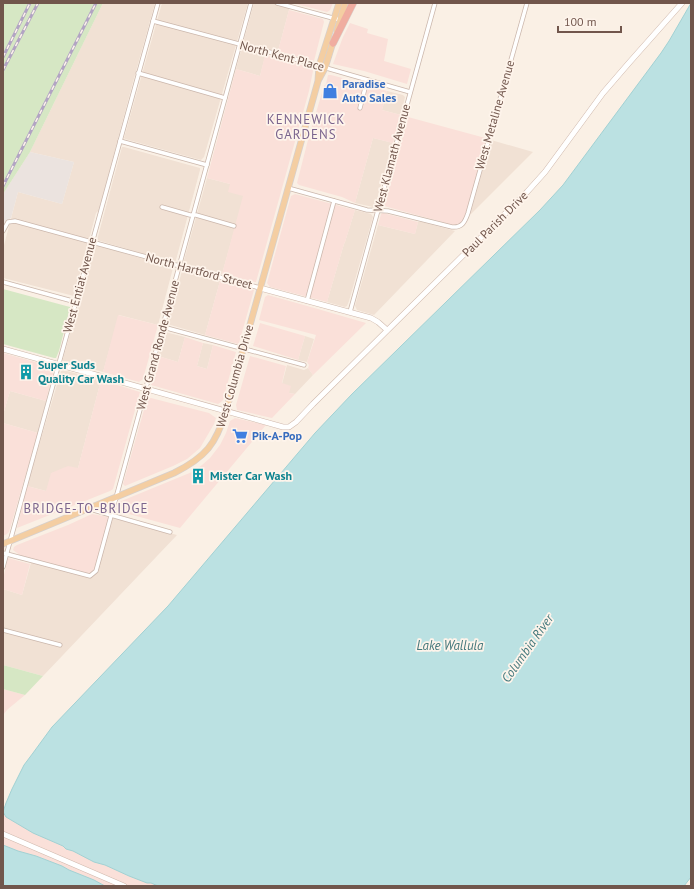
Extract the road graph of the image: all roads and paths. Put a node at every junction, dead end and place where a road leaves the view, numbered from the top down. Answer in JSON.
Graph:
{"nodes":[{"id":1,"x":158,"y":3,"type":"edge"},
{"id":2,"x":251,"y":3,"type":"edge"},
{"id":3,"x":277,"y":3,"type":"edge"},
{"id":4,"x":339,"y":3,"type":"edge"},
{"id":5,"x":345,"y":3,"type":"edge"},
{"id":6,"x":353,"y":3,"type":"edge"},
{"id":7,"x":435,"y":3,"type":"edge"},
{"id":8,"x":527,"y":3,"type":"edge"},
{"id":9,"x":682,"y":3,"type":"edge"},
{"id":10,"x":337,"y":19,"type":"junction"},
{"id":11,"x":153,"y":21,"type":"junction"},
{"id":12,"x":333,"y":43,"type":"junction"},
{"id":13,"x":240,"y":44,"type":"junction"},
{"id":14,"x":319,"y":66,"type":"junction"},
{"id":15,"x":325,"y":68,"type":"junction"},
{"id":16,"x":138,"y":73,"type":"junction"},
{"id":17,"x":368,"y":80,"type":"junction"},
{"id":18,"x":318,"y":81,"type":"junction"},
{"id":19,"x":410,"y":92,"type":"junction"},
{"id":20,"x":225,"y":98,"type":"junction"},
{"id":21,"x":360,"y":108,"type":"dead end"},
{"id":22,"x":120,"y":141,"type":"junction"},
{"id":23,"x":207,"y":165,"type":"junction"},
{"id":24,"x":288,"y":188,"type":"junction"},
{"id":25,"x":334,"y":201,"type":"junction"},
{"id":26,"x":162,"y":207,"type":"dead end"},
{"id":27,"x":378,"y":210,"type":"junction"},
{"id":28,"x":193,"y":215,"type":"junction"},
{"id":29,"x":234,"y":226,"type":"dead end"},
{"id":30,"x":3,"y":231,"type":"edge"},
{"id":31,"x":92,"y":242,"type":"junction"},
{"id":32,"x":179,"y":266,"type":"junction"},
{"id":33,"x":3,"y":282,"type":"edge"},
{"id":34,"x":260,"y":288,"type":"junction"},
{"id":35,"x":306,"y":301,"type":"junction"},
{"id":36,"x":76,"y":302,"type":"junction"},
{"id":37,"x":350,"y":312,"type":"junction"},
{"id":38,"x":162,"y":327,"type":"junction"},
{"id":39,"x":387,"y":330,"type":"junction"},
{"id":40,"x":3,"y":349,"type":"edge"},
{"id":41,"x":244,"y":349,"type":"junction"},
{"id":42,"x":59,"y":365,"type":"junction"},
{"id":43,"x":304,"y":365,"type":"dead end"},
{"id":44,"x":146,"y":389,"type":"junction"},
{"id":45,"x":226,"y":411,"type":"junction"},
{"id":46,"x":116,"y":497,"type":"junction"},
{"id":47,"x":89,"y":508,"type":"junction"},
{"id":48,"x":111,"y":515,"type":"junction"},
{"id":49,"x":170,"y":532,"type":"dead end"},
{"id":50,"x":10,"y":541,"type":"junction"},
{"id":51,"x":3,"y":544,"type":"edge"},
{"id":52,"x":5,"y":554,"type":"edge"},
{"id":53,"x":3,"y":566,"type":"edge"},
{"id":54,"x":3,"y":630,"type":"edge"},
{"id":55,"x":60,"y":645,"type":"dead end"},
{"id":56,"x":3,"y":834,"type":"edge"},
{"id":57,"x":124,"y":886,"type":"edge"}],
"edges":[{"from":1,"to":11,"type":"street","name":"West Entiat Avenue"},
{"from":2,"to":13,"type":"street","name":"West Grand Ronde Avenue"},
{"from":3,"to":10,"type":"street"},
{"from":4,"to":10,"type":"main road","name":"West Columbia Drive"},
{"from":5,"to":10,"type":"main road","name":"West Columbia Drive"},
{"from":6,"to":12,"type":"highway"},
{"from":7,"to":19,"type":"street","name":"West Klamath Avenue"},
{"from":8,"to":27,"type":"street","name":"West Metaline Avenue"},
{"from":9,"to":39,"type":"street","name":"Paul Parish Drive"},
{"from":10,"to":12,"type":"main road","name":"West Columbia Drive"},
{"from":10,"to":14,"type":"main road","name":"West Columbia Drive"},
{"from":11,"to":13,"type":"street","name":"North Kent Place"},
{"from":11,"to":16,"type":"street","name":"West Entiat Avenue"},
{"from":12,"to":15,"type":"main road","name":"West Columbia Drive"},
{"from":13,"to":14,"type":"street","name":"North Kent Place"},
{"from":13,"to":20,"type":"street","name":"West Grand Ronde Avenue"},
{"from":14,"to":15,"type":"street","name":"North Kent Place"},
{"from":14,"to":18,"type":"main road","name":"West Columbia Drive"},
{"from":15,"to":17,"type":"street","name":"North Kent Place"},
{"from":15,"to":18,"type":"main road","name":"West Columbia Drive"},
{"from":16,"to":20,"type":"street"},
{"from":16,"to":22,"type":"street","name":"West Entiat Avenue"},
{"from":17,"to":19,"type":"street","name":"North Kent Place"},
{"from":17,"to":21,"type":"street"},
{"from":18,"to":24,"type":"main road","name":"West Columbia Drive"},
{"from":19,"to":27,"type":"street","name":"West Klamath Avenue"},
{"from":20,"to":23,"type":"street","name":"West Grand Ronde Avenue"},
{"from":22,"to":23,"type":"street"},
{"from":22,"to":31,"type":"street","name":"West Entiat Avenue"},
{"from":23,"to":28,"type":"street","name":"West Grand Ronde Avenue"},
{"from":24,"to":25,"type":"street"},
{"from":24,"to":34,"type":"main road","name":"West Columbia Drive"},
{"from":25,"to":27,"type":"street"},
{"from":25,"to":35,"type":"street"},
{"from":26,"to":28,"type":"street"},
{"from":27,"to":37,"type":"street","name":"West Klamath Avenue"},
{"from":28,"to":29,"type":"street"},
{"from":28,"to":32,"type":"street","name":"West Grand Ronde Avenue"},
{"from":30,"to":31,"type":"street","name":"North Hartford Street"},
{"from":31,"to":32,"type":"street","name":"North Hartford Street"},
{"from":31,"to":36,"type":"street","name":"West Entiat Avenue"},
{"from":32,"to":34,"type":"street","name":"North Hartford Street"},
{"from":32,"to":38,"type":"street","name":"West Grand Ronde Avenue"},
{"from":33,"to":36,"type":"street"},
{"from":34,"to":35,"type":"street","name":"North Hartford Street"},
{"from":34,"to":41,"type":"main road","name":"West Columbia Drive"},
{"from":35,"to":37,"type":"street","name":"North Hartford Street"},
{"from":36,"to":42,"type":"street","name":"West Entiat Avenue"},
{"from":37,"to":39,"type":"street","name":"North Hartford Street"},
{"from":38,"to":41,"type":"street"},
{"from":38,"to":44,"type":"street","name":"West Grand Ronde Avenue"},
{"from":39,"to":45,"type":"street","name":"Paul Parish Drive"},
{"from":40,"to":42,"type":"street"},
{"from":41,"to":43,"type":"street"},
{"from":41,"to":45,"type":"main road","name":"West Columbia Drive"},
{"from":42,"to":44,"type":"street"},
{"from":42,"to":50,"type":"street","name":"West Entiat Avenue"},
{"from":44,"to":45,"type":"street"},
{"from":44,"to":46,"type":"street","name":"West Grand Ronde Avenue"},
{"from":45,"to":46,"type":"main road","name":"West Columbia Drive"},
{"from":46,"to":47,"type":"main road","name":"West Columbia Drive"},
{"from":46,"to":48,"type":"street","name":"West Grand Ronde Avenue"},
{"from":47,"to":48,"type":"street"},
{"from":47,"to":50,"type":"main road","name":"West Columbia Drive"},
{"from":48,"to":49,"type":"street"},
{"from":48,"to":52,"type":"street","name":"West Grand Ronde Avenue"},
{"from":50,"to":51,"type":"main road","name":"West Columbia Drive"},
{"from":50,"to":52,"type":"street","name":"West Entiat Avenue"},
{"from":52,"to":53,"type":"street","name":"West Entiat Avenue"},
{"from":54,"to":55,"type":"street"},
{"from":56,"to":57,"type":"street"}]}
